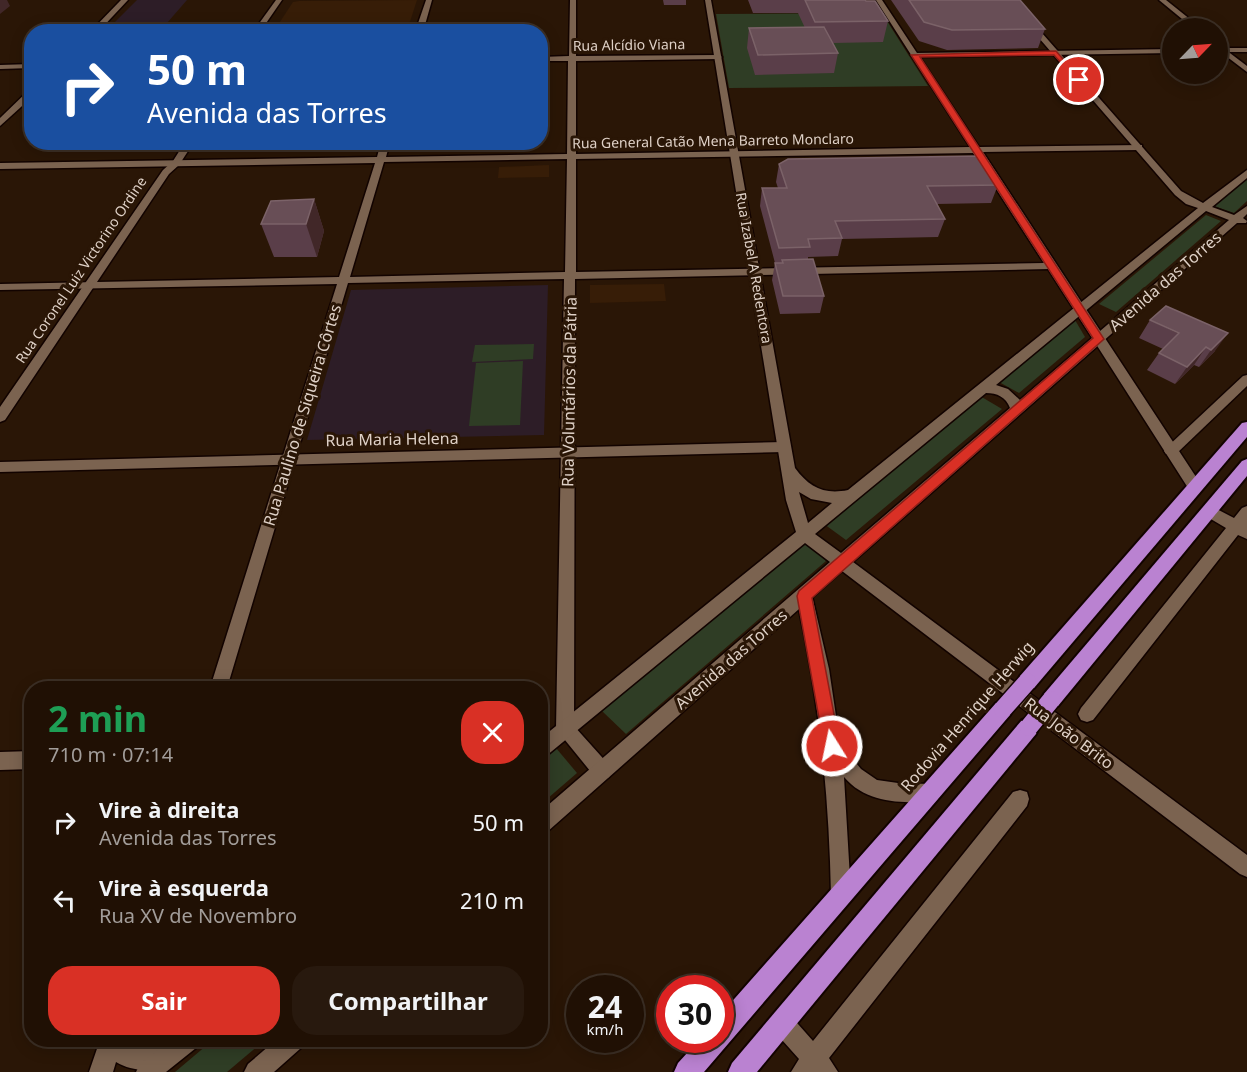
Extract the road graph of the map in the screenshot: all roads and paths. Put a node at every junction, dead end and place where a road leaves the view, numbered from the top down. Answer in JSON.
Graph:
{"nodes":[{"id":1,"x":125,"y":0,"type":"edge"},
{"id":2,"x":279,"y":0,"type":"edge"},
{"id":3,"x":429,"y":0,"type":"edge"},
{"id":4,"x":573,"y":0,"type":"edge"},
{"id":5,"x":708,"y":0,"type":"edge"},
{"id":6,"x":879,"y":0,"type":"edge"},
{"id":7,"x":1010,"y":0,"type":"edge"},
{"id":8,"x":1162,"y":0,"type":"edge"},
{"id":9,"x":1184,"y":18,"type":"edge"},
{"id":10,"x":101,"y":24,"type":"edge"},
{"id":11,"x":262,"y":24,"type":"edge"},
{"id":12,"x":422,"y":24,"type":"edge"},
{"id":13,"x":1228,"y":49,"type":"edge"},
{"id":14,"x":1247,"y":50,"type":"edge"},
{"id":15,"x":1162,"y":51,"type":"edge"},
{"id":16,"x":1056,"y":53,"type":"junction"},
{"id":17,"x":915,"y":55,"type":"junction"},
{"id":18,"x":1228,"y":55,"type":"edge"},
{"id":19,"x":718,"y":57,"type":"junction"},
{"id":20,"x":548,"y":59,"type":"edge"},
{"id":21,"x":572,"y":59,"type":"junction"},
{"id":22,"x":24,"y":66,"type":"edge"},
{"id":23,"x":0,"y":67,"type":"edge"},
{"id":24,"x":1247,"y":70,"type":"edge"},
{"id":25,"x":24,"y":100,"type":"edge"},
{"id":26,"x":0,"y":123,"type":"edge"},
{"id":27,"x":1139,"y":147,"type":"junction"},
{"id":28,"x":185,"y":150,"type":"edge"},
{"id":29,"x":384,"y":150,"type":"edge"},
{"id":30,"x":976,"y":150,"type":"junction"},
{"id":31,"x":734,"y":154,"type":"junction"},
{"id":32,"x":571,"y":156,"type":"junction"},
{"id":33,"x":381,"y":159,"type":"junction"},
{"id":34,"x":176,"y":163,"type":"junction"},
{"id":35,"x":0,"y":166,"type":"edge"},
{"id":36,"x":1247,"y":173,"type":"edge"},
{"id":37,"x":1205,"y":207,"type":"junction"},
{"id":38,"x":1247,"y":209,"type":"edge"},
{"id":39,"x":1241,"y":221,"type":"edge"},
{"id":40,"x":1052,"y":266,"type":"junction"},
{"id":41,"x":754,"y":272,"type":"junction"},
{"id":42,"x":570,"y":276,"type":"junction"},
{"id":43,"x":343,"y":280,"type":"junction"},
{"id":44,"x":89,"y":285,"type":"junction"},
{"id":45,"x":0,"y":287,"type":"edge"},
{"id":46,"x":1080,"y":309,"type":"junction"},
{"id":47,"x":1099,"y":339,"type":"junction"},
{"id":48,"x":1247,"y":380,"type":"edge"},
{"id":49,"x":982,"y":389,"type":"junction"},
{"id":50,"x":1017,"y":408,"type":"junction"},
{"id":51,"x":0,"y":417,"type":"edge"},
{"id":52,"x":1247,"y":427,"type":"edge"},
{"id":53,"x":784,"y":447,"type":"junction"},
{"id":54,"x":1171,"y":451,"type":"junction"},
{"id":55,"x":568,"y":453,"type":"junction"},
{"id":56,"x":288,"y":460,"type":"junction"},
{"id":57,"x":1247,"y":465,"type":"edge"},
{"id":58,"x":0,"y":467,"type":"edge"},
{"id":59,"x":788,"y":470,"type":"junction"},
{"id":60,"x":1195,"y":487,"type":"junction"},
{"id":61,"x":852,"y":495,"type":"junction"},
{"id":62,"x":1209,"y":511,"type":"junction"},
{"id":63,"x":1247,"y":512,"type":"edge"},
{"id":64,"x":1241,"y":530,"type":"edge"},
{"id":65,"x":804,"y":534,"type":"junction"},
{"id":66,"x":843,"y":562,"type":"junction"},
{"id":67,"x":804,"y":596,"type":"junction"},
{"id":68,"x":220,"y":681,"type":"edge"},
{"id":69,"x":1087,"y":714,"type":"dead end"},
{"id":70,"x":566,"y":729,"type":"junction"},
{"id":71,"x":548,"y":744,"type":"edge"},
{"id":72,"x":832,"y":746,"type":"junction"},
{"id":73,"x":24,"y":760,"type":"edge"},
{"id":74,"x":0,"y":761,"type":"edge"},
{"id":75,"x":602,"y":771,"type":"junction"},
{"id":76,"x":930,"y":793,"type":"junction"},
{"id":77,"x":1020,"y":799,"type":"dead end"},
{"id":78,"x":548,"y":818,"type":"edge"},
{"id":79,"x":1247,"y":867,"type":"edge"},
{"id":80,"x":841,"y":895,"type":"junction"},
{"id":81,"x":734,"y":1018,"type":"edge"},
{"id":82,"x":782,"y":1023,"type":"junction"},
{"id":83,"x":109,"y":1047,"type":"edge"},
{"id":84,"x":120,"y":1047,"type":"edge"},
{"id":85,"x":179,"y":1047,"type":"edge"},
{"id":86,"x":285,"y":1047,"type":"edge"},
{"id":87,"x":704,"y":1053,"type":"edge"},
{"id":88,"x":169,"y":1055,"type":"junction"},
{"id":89,"x":814,"y":1068,"type":"edge"},
{"id":90,"x":101,"y":1072,"type":"edge"},
{"id":91,"x":148,"y":1072,"type":"edge"},
{"id":92,"x":256,"y":1072,"type":"edge"},
{"id":93,"x":687,"y":1072,"type":"edge"},
{"id":94,"x":741,"y":1072,"type":"edge"}],
"edges":[{"from":1,"to":10,"type":"street"},
{"from":2,"to":11,"type":"street"},
{"from":3,"to":12,"type":"street"},
{"from":4,"to":21,"type":"street","name":"Rua Voluntários da Pátria"},
{"from":5,"to":19,"type":"street","name":"Rua Izabel A Redentora"},
{"from":6,"to":17,"type":"street"},
{"from":7,"to":16,"type":"street"},
{"from":8,"to":9,"type":"street"},
{"from":13,"to":14,"type":"street"},
{"from":15,"to":16,"type":"street"},
{"from":16,"to":17,"type":"street"},
{"from":16,"to":27,"type":"street"},
{"from":17,"to":30,"type":"street"},
{"from":18,"to":24,"type":"street"},
{"from":19,"to":21,"type":"street","name":"Rua Alcídio Viana"},
{"from":19,"to":31,"type":"street","name":"Rua Izabel A Redentora"},
{"from":20,"to":21,"type":"street","name":"Rua Alcídio Viana"},
{"from":21,"to":32,"type":"street","name":"Rua Voluntários da Pátria"},
{"from":22,"to":23,"type":"street"},
{"from":25,"to":26,"type":"street"},
{"from":27,"to":30,"type":"street","name":"Rua General Catão Mena Barreto Monclaro"},
{"from":27,"to":37,"type":"street"},
{"from":28,"to":34,"type":"street","name":"Rua Coronel Luiz Victorino Ordine"},
{"from":29,"to":33,"type":"street","name":"Rua Paulino de Siqueira Côrtes"},
{"from":30,"to":31,"type":"street","name":"Rua General Catão Mena Barreto Monclaro"},
{"from":30,"to":40,"type":"street"},
{"from":31,"to":32,"type":"street","name":"Rua General Catão Mena Barreto Monclaro"},
{"from":31,"to":41,"type":"street","name":"Rua Izabel A Redentora"},
{"from":32,"to":33,"type":"street","name":"Rua General Catão Mena Barreto Monclaro"},
{"from":32,"to":42,"type":"street","name":"Rua Voluntários da Pátria"},
{"from":33,"to":34,"type":"street","name":"Rua General Catão Mena Barreto Monclaro"},
{"from":33,"to":43,"type":"street","name":"Rua Paulino de Siqueira Côrtes"},
{"from":34,"to":35,"type":"street","name":"Rua General Catão Mena Barreto Monclaro"},
{"from":34,"to":44,"type":"street","name":"Rua Coronel Luiz Victorino Ordine"},
{"from":36,"to":37,"type":"street","name":"Avenida das Torres"},
{"from":37,"to":39,"type":"street"},
{"from":37,"to":46,"type":"street","name":"Avenida das Torres"},
{"from":38,"to":39,"type":"street","name":"Avenida das Torres"},
{"from":39,"to":47,"type":"street","name":"Avenida das Torres"},
{"from":40,"to":41,"type":"street"},
{"from":40,"to":46,"type":"street"},
{"from":41,"to":42,"type":"street"},
{"from":41,"to":53,"type":"street","name":"Rua Izabel A Redentora"},
{"from":42,"to":43,"type":"street"},
{"from":42,"to":55,"type":"street","name":"Rua Voluntários da Pátria"},
{"from":43,"to":44,"type":"street"},
{"from":43,"to":56,"type":"street","name":"Rua Paulino de Siqueira Côrtes"},
{"from":44,"to":45,"type":"street"},
{"from":44,"to":51,"type":"street","name":"Rua Coronel Luiz Victorino Ordine"},
{"from":46,"to":47,"type":"street"},
{"from":46,"to":49,"type":"street","name":"Avenida das Torres"},
{"from":47,"to":50,"type":"street","name":"Avenida das Torres"},
{"from":47,"to":54,"type":"street"},
{"from":48,"to":54,"type":"street"},
{"from":49,"to":50,"type":"street"},
{"from":49,"to":61,"type":"street","name":"Avenida das Torres"},
{"from":50,"to":66,"type":"street","name":"Avenida das Torres"},
{"from":52,"to":60,"type":"highway","name":"Rodovia Henrique Herwig"},
{"from":53,"to":55,"type":"street","name":"Rua Maria Helena"},
{"from":53,"to":59,"type":"street","name":"Rua Izabel A Redentora"},
{"from":54,"to":60,"type":"street"},
{"from":55,"to":56,"type":"street","name":"Rua Maria Helena"},
{"from":55,"to":70,"type":"street","name":"Rua Voluntários da Pátria"},
{"from":56,"to":58,"type":"street","name":"Rua Maria Helena"},
{"from":56,"to":68,"type":"street","name":"Rua Paulino de Siqueira Côrtes"},
{"from":57,"to":62,"type":"highway"},
{"from":59,"to":61,"type":"street"},
{"from":59,"to":65,"type":"street","name":"Rua Izabel A Redentora"},
{"from":60,"to":76,"type":"highway","name":"Rodovia Henrique Herwig","bridge":true},
{"from":61,"to":65,"type":"street","name":"Avenida das Torres"},
{"from":62,"to":64,"type":"street"},
{"from":62,"to":82,"type":"highway","bridge":true},
{"from":63,"to":64,"type":"street"},
{"from":64,"to":69,"type":"street"},
{"from":65,"to":66,"type":"street","name":"Rua João Brito"},
{"from":65,"to":70,"type":"street","name":"Avenida das Torres"},
{"from":66,"to":67,"type":"street","name":"Avenida das Torres"},
{"from":66,"to":79,"type":"street","name":"Rua João Brito"},
{"from":67,"to":72,"type":"street"},
{"from":67,"to":75,"type":"street","name":"Avenida das Torres"},
{"from":70,"to":71,"type":"street","name":"Avenida das Torres"},
{"from":70,"to":75,"type":"street"},
{"from":72,"to":76,"type":"street"},
{"from":72,"to":80,"type":"street"},
{"from":73,"to":74,"type":"street"},
{"from":75,"to":78,"type":"street","name":"Avenida das Torres"},
{"from":76,"to":80,"type":"highway","name":"Rodovia Henrique Herwig"},
{"from":77,"to":89,"type":"street"},
{"from":80,"to":81,"type":"highway","name":"Rodovia Henrique Herwig"},
{"from":82,"to":89,"type":"street"},
{"from":82,"to":94,"type":"highway"},
{"from":83,"to":90,"type":"street"},
{"from":84,"to":88,"type":"street"},
{"from":85,"to":88,"type":"street"},
{"from":86,"to":92,"type":"street"},
{"from":87,"to":93,"type":"highway"},
{"from":88,"to":91,"type":"street"}]}
